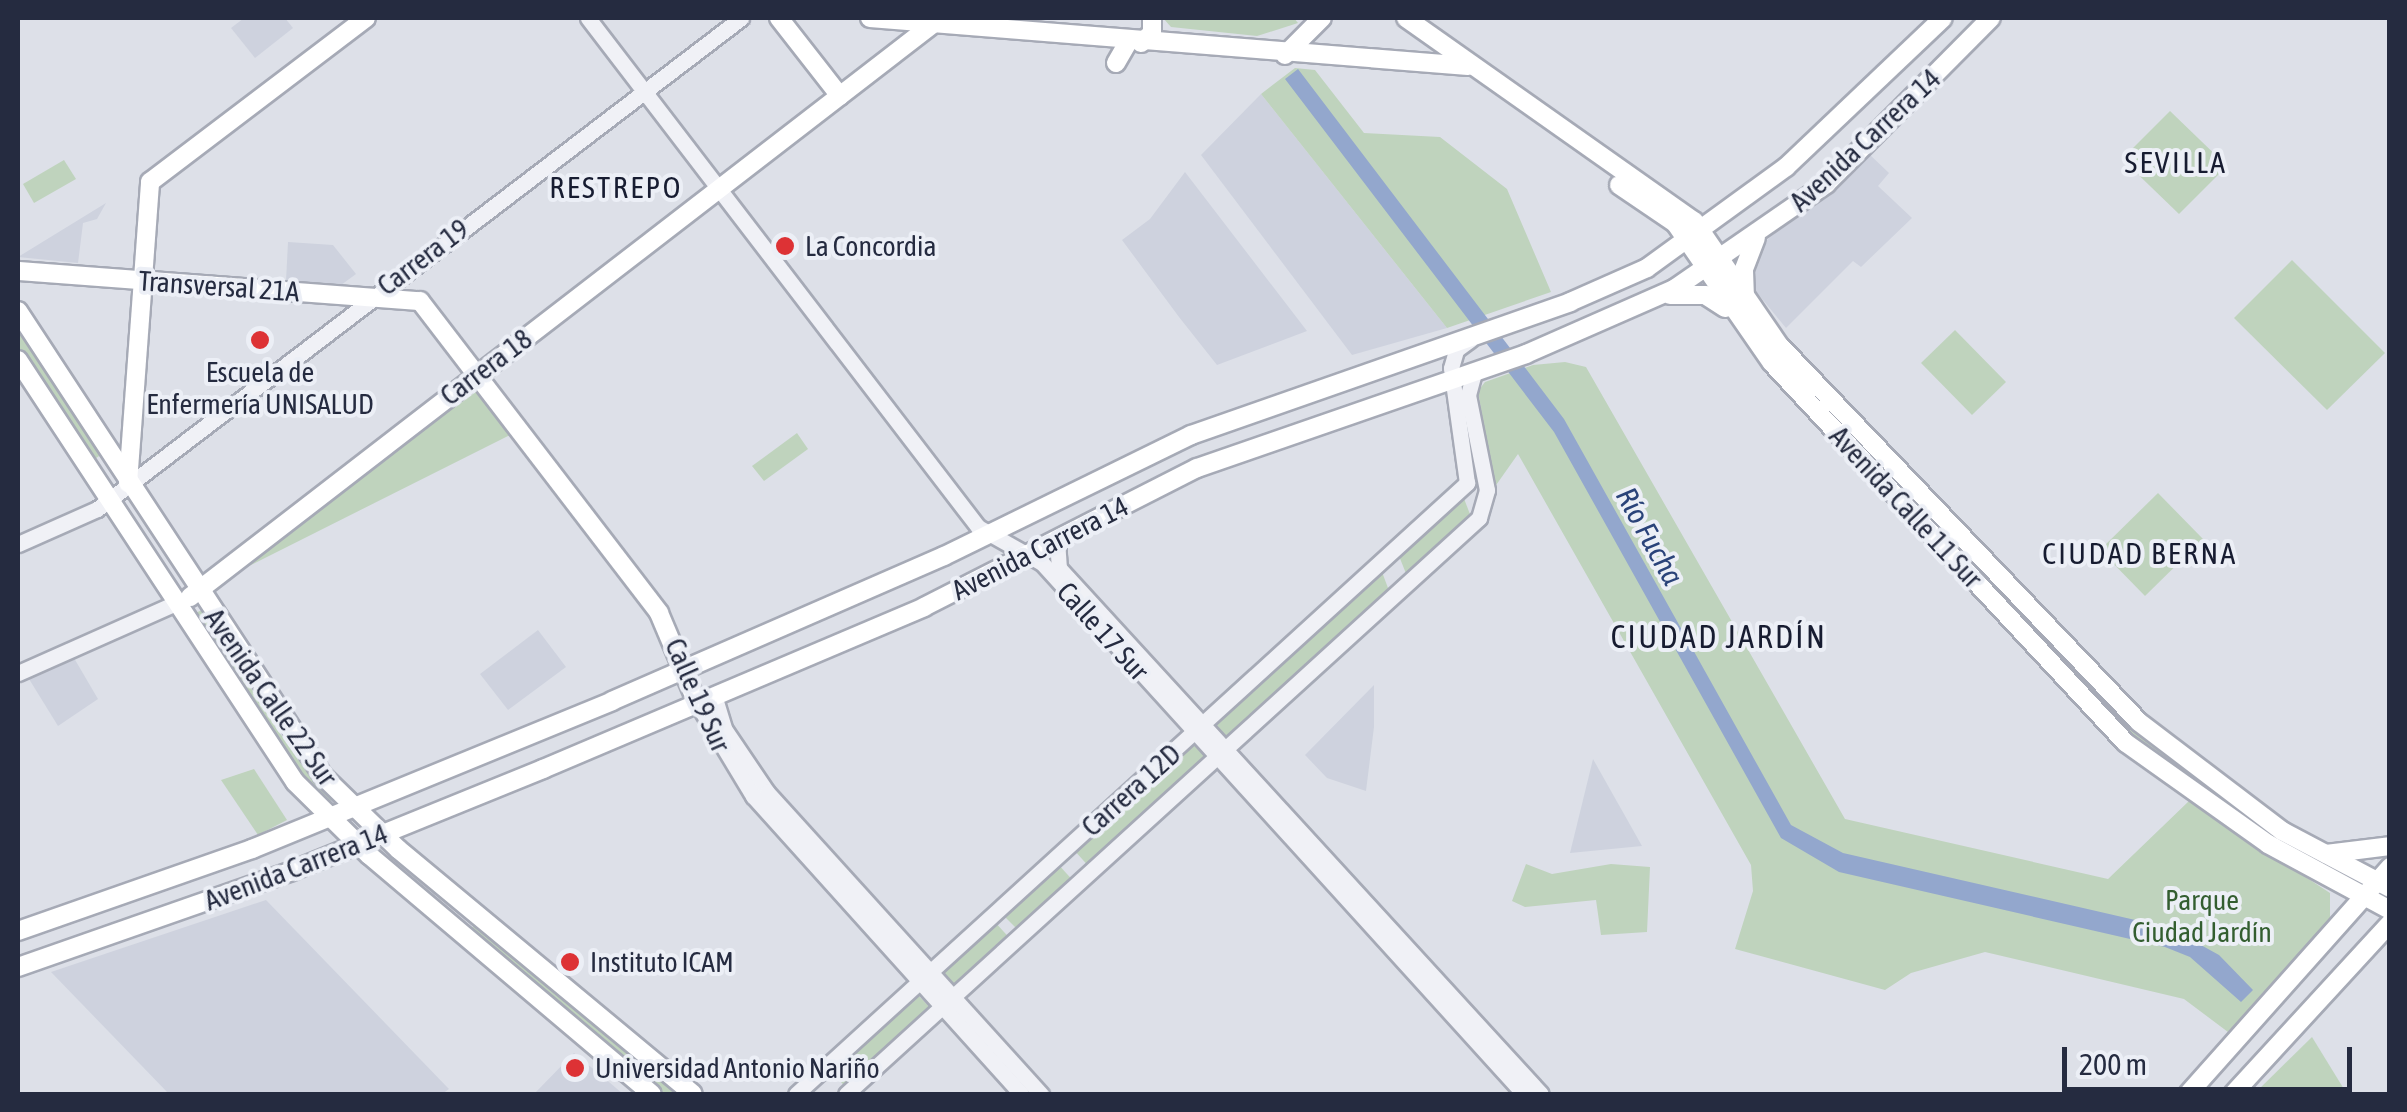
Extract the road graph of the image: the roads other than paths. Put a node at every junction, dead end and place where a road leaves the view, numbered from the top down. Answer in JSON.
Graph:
{"nodes":[{"id":1,"x":366,"y":18,"type":"edge"},
{"id":2,"x":588,"y":18,"type":"edge"},
{"id":3,"x":741,"y":18,"type":"edge"},
{"id":4,"x":779,"y":18,"type":"edge"},
{"id":5,"x":870,"y":18,"type":"edge"},
{"id":6,"x":1152,"y":18,"type":"edge"},
{"id":7,"x":1322,"y":18,"type":"edge"},
{"id":8,"x":1406,"y":18,"type":"edge"},
{"id":9,"x":1942,"y":18,"type":"edge"},
{"id":10,"x":1990,"y":18,"type":"edge"},
{"id":11,"x":933,"y":24,"type":"junction"},
{"id":12,"x":1135,"y":42,"type":"junction"},
{"id":13,"x":1174,"y":46,"type":"junction"},
{"id":14,"x":1285,"y":55,"type":"junction"},
{"id":15,"x":1116,"y":63,"type":"dead end"},
{"id":16,"x":1461,"y":68,"type":"junction"},
{"id":17,"x":645,"y":90,"type":"junction"},
{"id":18,"x":840,"y":96,"type":"junction"},
{"id":19,"x":721,"y":190,"type":"junction"},
{"id":20,"x":1695,"y":237,"type":"junction"},
{"id":21,"x":1756,"y":237,"type":"junction"},
{"id":22,"x":1714,"y":267,"type":"junction"},
{"id":23,"x":18,"y":271,"type":"edge"},
{"id":24,"x":400,"y":274,"type":"junction"},
{"id":25,"x":143,"y":280,"type":"junction"},
{"id":26,"x":1660,"y":296,"type":"junction"},
{"id":27,"x":370,"y":297,"type":"junction"},
{"id":28,"x":1745,"y":300,"type":"junction"},
{"id":29,"x":420,"y":301,"type":"junction"},
{"id":30,"x":18,"y":310,"type":"edge"},
{"id":31,"x":1743,"y":325,"type":"junction"},
{"id":32,"x":1474,"y":335,"type":"junction"},
{"id":33,"x":18,"y":360,"type":"edge"},
{"id":34,"x":1474,"y":372,"type":"junction"},
{"id":35,"x":477,"y":374,"type":"junction"},
{"id":36,"x":1452,"y":378,"type":"junction"},
{"id":37,"x":128,"y":484,"type":"junction"},
{"id":38,"x":108,"y":500,"type":"junction"},
{"id":39,"x":990,"y":534,"type":"junction"},
{"id":40,"x":1057,"y":540,"type":"junction"},
{"id":41,"x":18,"y":544,"type":"edge"},
{"id":42,"x":1028,"y":555,"type":"junction"},
{"id":43,"x":199,"y":594,"type":"junction"},
{"id":44,"x":174,"y":604,"type":"junction"},
{"id":45,"x":688,"y":669,"type":"junction"},
{"id":46,"x":18,"y":673,"type":"edge"},
{"id":47,"x":706,"y":699,"type":"junction"},
{"id":48,"x":1200,"y":727,"type":"junction"},
{"id":49,"x":1224,"y":753,"type":"junction"},
{"id":50,"x":295,"y":782,"type":"junction"},
{"id":51,"x":355,"y":808,"type":"junction"},
{"id":52,"x":330,"y":818,"type":"junction"},
{"id":53,"x":293,"y":833,"type":"junction"},
{"id":54,"x":383,"y":834,"type":"junction"},
{"id":55,"x":358,"y":845,"type":"junction"},
{"id":56,"x":2390,"y":846,"type":"edge"},
{"id":57,"x":2323,"y":854,"type":"junction"},
{"id":58,"x":2326,"y":877,"type":"junction"},
{"id":59,"x":2385,"y":878,"type":"edge"},
{"id":60,"x":2362,"y":895,"type":"junction"},
{"id":61,"x":2390,"y":910,"type":"edge"},
{"id":62,"x":2390,"y":923,"type":"edge"},
{"id":63,"x":2336,"y":926,"type":"junction"},
{"id":64,"x":18,"y":931,"type":"edge"},
{"id":65,"x":18,"y":968,"type":"edge"},
{"id":66,"x":925,"y":978,"type":"junction"},
{"id":67,"x":948,"y":1004,"type":"junction"},
{"id":68,"x":652,"y":1094,"type":"edge"},
{"id":69,"x":693,"y":1094,"type":"edge"},
{"id":70,"x":796,"y":1094,"type":"edge"},
{"id":71,"x":846,"y":1094,"type":"edge"},
{"id":72,"x":1021,"y":1094,"type":"edge"},
{"id":73,"x":1041,"y":1094,"type":"edge"},
{"id":74,"x":1524,"y":1094,"type":"edge"},
{"id":75,"x":1540,"y":1094,"type":"edge"},
{"id":76,"x":2188,"y":1094,"type":"edge"},
{"id":77,"x":2233,"y":1094,"type":"edge"}],
"edges":[{"from":1,"to":25,"type":"main road"},
{"from":2,"to":17,"type":"street","name":"Calle 17 Sur"},
{"from":3,"to":17,"type":"street","name":"Carrera 19"},
{"from":4,"to":18,"type":"main road"},
{"from":5,"to":11,"type":"main road"},
{"from":6,"to":12,"type":"main road"},
{"from":6,"to":13,"type":"street"},
{"from":7,"to":14,"type":"main road"},
{"from":8,"to":16,"type":"main road","name":"Avenida Calle 11 Sur"},
{"from":9,"to":20,"type":"main road","name":"Avenida Carrera 14"},
{"from":10,"to":21,"type":"main road","name":"Avenida Carrera 14"},
{"from":11,"to":12,"type":"main road"},
{"from":11,"to":18,"type":"main road","name":"Carrera 18"},
{"from":12,"to":13,"type":"main road"},
{"from":12,"to":15,"type":"main road"},
{"from":13,"to":14,"type":"main road"},
{"from":14,"to":16,"type":"main road"},
{"from":16,"to":20,"type":"main road","name":"Avenida Calle 11 Sur"},
{"from":17,"to":19,"type":"street","name":"Calle 17 Sur"},
{"from":17,"to":24,"type":"street","name":"Carrera 19"},
{"from":18,"to":19,"type":"main road","name":"Carrera 18"},
{"from":19,"to":35,"type":"main road","name":"Carrera 18"},
{"from":19,"to":39,"type":"street","name":"Calle 17 Sur"},
{"from":20,"to":22,"type":"main road","name":"Avenida Calle 11 Sur"},
{"from":20,"to":32,"type":"main road","name":"Avenida Carrera 14"},
{"from":21,"to":22,"type":"main road","name":"Avenida Carrera 14"},
{"from":21,"to":28,"type":"main road"},
{"from":22,"to":26,"type":"main road","name":"Avenida Carrera 14"},
{"from":22,"to":28,"type":"main road","name":"Avenida Calle 11 Sur"},
{"from":22,"to":31,"type":"main road","name":"Avenida Calle 11 Sur"},
{"from":23,"to":25,"type":"main road","name":"Transversal 21A"},
{"from":24,"to":27,"type":"street","name":"Carrera 19"},
{"from":24,"to":29,"type":"street","name":"Calle 19 Sur"},
{"from":25,"to":27,"type":"main road","name":"Transversal 21A"},
{"from":25,"to":37,"type":"main road"},
{"from":26,"to":31,"type":"main road"},
{"from":26,"to":34,"type":"main road","name":"Avenida Carrera 14"},
{"from":27,"to":29,"type":"main road","name":"Transversal 21A"},
{"from":27,"to":37,"type":"street","name":"Carrera 19"},
{"from":28,"to":57,"type":"main road","name":"Avenida Calle 11 Sur"},
{"from":29,"to":35,"type":"main road","name":"Calle 19 Sur"},
{"from":30,"to":37,"type":"main road","name":"Avenida Calle 22 Sur"},
{"from":31,"to":58,"type":"main road","name":"Avenida Calle 11 Sur"},
{"from":32,"to":36,"type":"street"},
{"from":32,"to":39,"type":"main road","name":"Avenida Carrera 14"},
{"from":33,"to":38,"type":"main road","name":"Avenida Calle 22 Sur"},
{"from":34,"to":36,"type":"main road","name":"Avenida Carrera 14"},
{"from":34,"to":49,"type":"street","name":"Carrera 12D"},
{"from":35,"to":43,"type":"main road","name":"Carrera 18"},
{"from":35,"to":45,"type":"main road","name":"Calle 19 Sur"},
{"from":36,"to":40,"type":"main road","name":"Avenida Carrera 14"},
{"from":36,"to":48,"type":"street","name":"Carrera 12D"},
{"from":37,"to":38,"type":"street","name":"Carrera 19"},
{"from":37,"to":43,"type":"main road","name":"Avenida Calle 22 Sur"},
{"from":38,"to":41,"type":"street","name":"Carrera 19"},
{"from":38,"to":44,"type":"main road","name":"Avenida Calle 22 Sur"},
{"from":39,"to":42,"type":"street","name":"Calle 17 Sur"},
{"from":39,"to":45,"type":"main road","name":"Avenida Carrera 14"},
{"from":40,"to":42,"type":"main road","name":"Avenida Carrera 14"},
{"from":40,"to":48,"type":"street","name":"Calle 17 Sur"},
{"from":42,"to":47,"type":"main road","name":"Avenida Carrera 14"},
{"from":42,"to":48,"type":"street","name":"Calle 17 Sur"},
{"from":43,"to":44,"type":"main road","name":"Carrera 18"},
{"from":43,"to":51,"type":"main road","name":"Avenida Calle 22 Sur"},
{"from":44,"to":46,"type":"street","name":"Carrera 18"},
{"from":44,"to":50,"type":"main road","name":"Avenida Calle 22 Sur"},
{"from":45,"to":47,"type":"main road","name":"Calle 19 Sur"},
{"from":45,"to":51,"type":"main road","name":"Avenida Carrera 14"},
{"from":47,"to":54,"type":"main road","name":"Avenida Carrera 14"},
{"from":47,"to":66,"type":"street","name":"Calle 19 Sur"},
{"from":48,"to":49,"type":"street","name":"Calle 17 Sur"},
{"from":48,"to":66,"type":"street","name":"Carrera 12D"},
{"from":49,"to":67,"type":"street","name":"Carrera 12D"},
{"from":49,"to":74,"type":"street","name":"Calle 17 Sur"},
{"from":49,"to":75,"type":"street","name":"Calle 17 Sur"},
{"from":50,"to":52,"type":"main road","name":"Avenida Calle 22 Sur"},
{"from":50,"to":53,"type":"main road"},
{"from":51,"to":52,"type":"main road","name":"Avenida Carrera 14"},
{"from":51,"to":54,"type":"main road","name":"Avenida Calle 22 Sur"},
{"from":52,"to":53,"type":"main road","name":"Avenida Carrera 14"},
{"from":52,"to":55,"type":"main road","name":"Avenida Calle 22 Sur"},
{"from":53,"to":64,"type":"main road","name":"Avenida Carrera 14"},
{"from":54,"to":55,"type":"main road","name":"Avenida Carrera 14"},
{"from":54,"to":69,"type":"main road","name":"Avenida Calle 22 Sur"},
{"from":55,"to":65,"type":"main road","name":"Avenida Carrera 14"},
{"from":55,"to":68,"type":"main road","name":"Avenida Calle 22 Sur"},
{"from":56,"to":57,"type":"main road"},
{"from":57,"to":59,"type":"main road","name":"Avenida Calle 11 Sur"},
{"from":58,"to":60,"type":"main road","name":"Avenida Calle 11 Sur"},
{"from":58,"to":63,"type":"main road"},
{"from":59,"to":60,"type":"main road"},
{"from":60,"to":61,"type":"main road","name":"Avenida Calle 11 Sur"},
{"from":60,"to":63,"type":"main road"},
{"from":62,"to":77,"type":"main road"},
{"from":63,"to":76,"type":"main road"},
{"from":66,"to":67,"type":"street","name":"Calle 19 Sur"},
{"from":66,"to":70,"type":"street","name":"Carrera 12D"},
{"from":67,"to":71,"type":"street","name":"Carrera 12D"},
{"from":67,"to":72,"type":"street","name":"Calle 19 Sur"},
{"from":67,"to":73,"type":"street","name":"Calle 19 Sur"}]}
